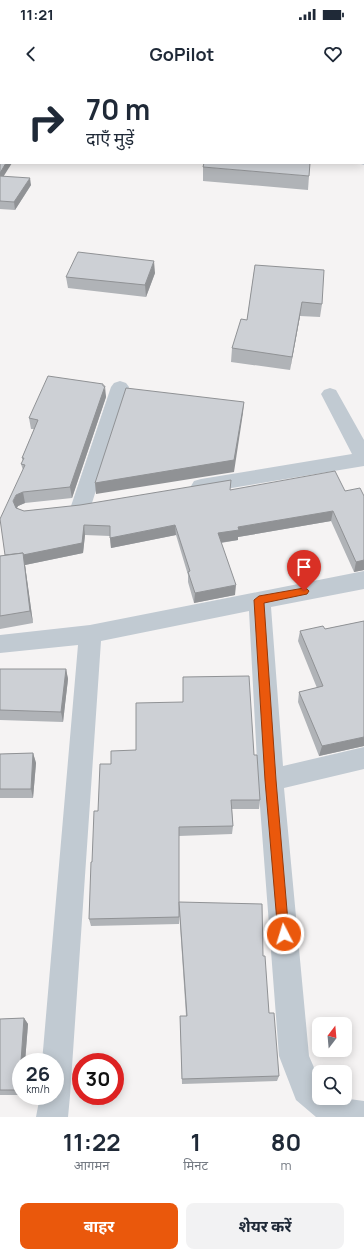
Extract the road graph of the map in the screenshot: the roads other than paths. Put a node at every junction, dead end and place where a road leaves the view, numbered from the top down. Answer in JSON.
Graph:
{"nodes":[{"id":1,"x":120,"y":387,"type":"dead end"},
{"id":2,"x":330,"y":394,"type":"dead end"},
{"id":3,"x":364,"y":458,"type":"edge"},
{"id":4,"x":183,"y":489,"type":"edge"},
{"id":5,"x":104,"y":502,"type":"edge"},
{"id":6,"x":364,"y":580,"type":"edge"},
{"id":7,"x":259,"y":600,"type":"junction"},
{"id":8,"x":90,"y":634,"type":"junction"},
{"id":9,"x":0,"y":644,"type":"edge"},
{"id":10,"x":364,"y":758,"type":"edge"},
{"id":11,"x":270,"y":780,"type":"junction"},
{"id":12,"x":58,"y":1053,"type":"edge"},
{"id":13,"x":54,"y":1105,"type":"edge"},
{"id":14,"x":52,"y":1117,"type":"edge"},
{"id":15,"x":364,"y":1117,"type":"edge"}],
"edges":[{"from":1,"to":5,"type":"street"},
{"from":2,"to":3,"type":"street"},
{"from":3,"to":4,"type":"street"},
{"from":6,"to":7,"type":"street"},
{"from":7,"to":8,"type":"street"},
{"from":7,"to":11,"type":"street"},
{"from":8,"to":9,"type":"street"},
{"from":8,"to":12,"type":"street"},
{"from":10,"to":11,"type":"street"},
{"from":11,"to":15,"type":"street"},
{"from":13,"to":14,"type":"street"}]}
